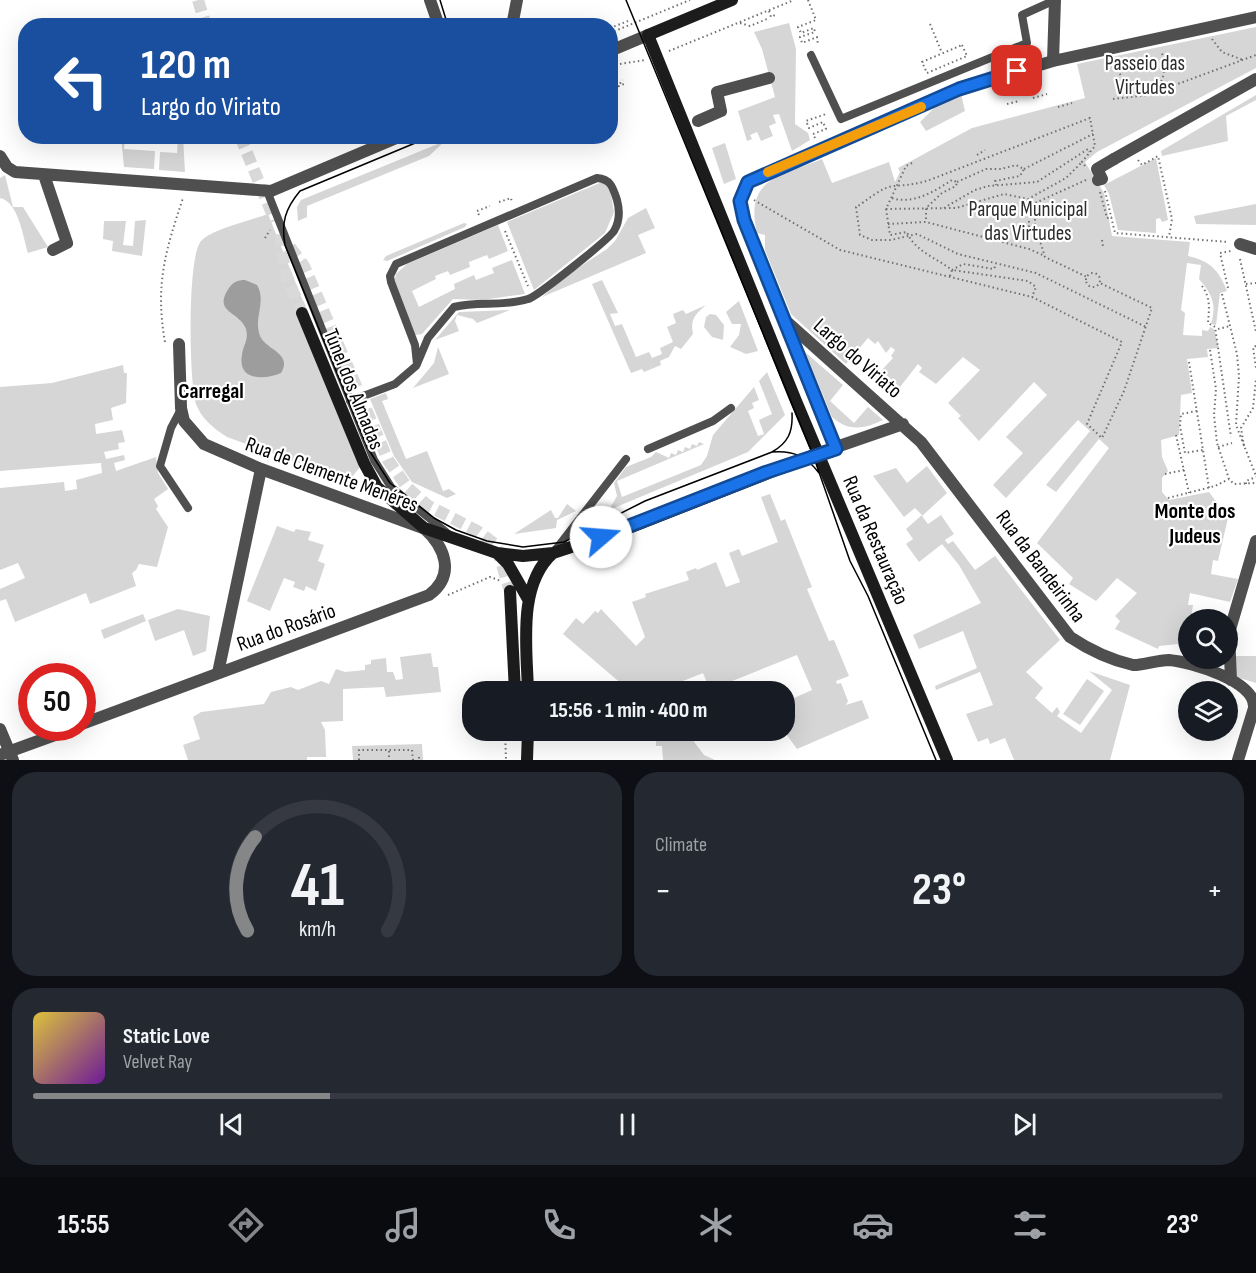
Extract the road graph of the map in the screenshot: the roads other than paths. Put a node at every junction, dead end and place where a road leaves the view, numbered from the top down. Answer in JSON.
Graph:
{"nodes":[{"id":1,"x":430,"y":0,"type":"edge"},
{"id":2,"x":517,"y":0,"type":"edge"},
{"id":3,"x":732,"y":0,"type":"edge"},
{"id":4,"x":1055,"y":0,"type":"edge"},
{"id":5,"x":1256,"y":17,"type":"edge"},
{"id":6,"x":436,"y":18,"type":"edge"},
{"id":7,"x":514,"y":18,"type":"edge"},
{"id":8,"x":648,"y":35,"type":"junction"},
{"id":9,"x":618,"y":48,"type":"edge"},
{"id":10,"x":811,"y":55,"type":"dead end"},
{"id":11,"x":1053,"y":61,"type":"junction"},
{"id":12,"x":769,"y":78,"type":"dead end"},
{"id":13,"x":1256,"y":79,"type":"edge"},
{"id":14,"x":698,"y":121,"type":"dead end"},
{"id":15,"x":383,"y":144,"type":"edge"},
{"id":16,"x":0,"y":156,"type":"edge"},
{"id":17,"x":44,"y":175,"type":"junction"},
{"id":18,"x":1095,"y":179,"type":"road end"},
{"id":19,"x":270,"y":194,"type":"junction"},
{"id":20,"x":1240,"y":244,"type":"road end"},
{"id":21,"x":1256,"y":249,"type":"edge"},
{"id":22,"x":53,"y":250,"type":"dead end"},
{"id":23,"x":302,"y":313,"type":"tunnel mouth"},
{"id":24,"x":784,"y":319,"type":"junction"},
{"id":25,"x":172,"y":345,"type":"road end"},
{"id":26,"x":417,"y":364,"type":"junction"},
{"id":27,"x":350,"y":401,"type":"junction"},
{"id":28,"x":181,"y":408,"type":"junction"},
{"id":29,"x":731,"y":408,"type":"dead end"},
{"id":30,"x":903,"y":424,"type":"junction"},
{"id":31,"x":648,"y":449,"type":"dead end"},
{"id":32,"x":836,"y":449,"type":"junction"},
{"id":33,"x":819,"y":453,"type":"junction"},
{"id":34,"x":626,"y":459,"type":"dead end"},
{"id":35,"x":261,"y":469,"type":"junction"},
{"id":36,"x":188,"y":508,"type":"dead end"},
{"id":37,"x":424,"y":528,"type":"junction"},
{"id":38,"x":451,"y":536,"type":"junction"},
{"id":39,"x":1256,"y":541,"type":"edge"},
{"id":40,"x":497,"y":553,"type":"junction"},
{"id":41,"x":553,"y":553,"type":"junction"},
{"id":42,"x":506,"y":591,"type":"tunnel mouth"},
{"id":43,"x":528,"y":599,"type":"junction"},
{"id":44,"x":218,"y":673,"type":"junction"},
{"id":45,"x":1231,"y":680,"type":"junction"},
{"id":46,"x":513,"y":681,"type":"edge"},
{"id":47,"x":528,"y":681,"type":"edge"},
{"id":48,"x":96,"y":719,"type":"edge"},
{"id":49,"x":0,"y":729,"type":"edge"},
{"id":50,"x":43,"y":741,"type":"edge"},
{"id":51,"x":7,"y":756,"type":"edge"},
{"id":52,"x":947,"y":760,"type":"edge"},
{"id":53,"x":1238,"y":760,"type":"edge"}],
"edges":[{"from":1,"to":6,"type":"street"},
{"from":2,"to":7,"type":"street"},
{"from":3,"to":8,"type":"main road"},
{"from":4,"to":10,"type":"lane"},
{"from":4,"to":11,"type":"street"},
{"from":5,"to":11,"type":"street"},
{"from":8,"to":9,"type":"street"},
{"from":8,"to":33,"type":"main road","name":"Rua da Restauração"},
{"from":11,"to":24,"type":"street"},
{"from":12,"to":14,"type":"street"},
{"from":13,"to":18,"type":"street"},
{"from":15,"to":19,"type":"street"},
{"from":16,"to":17,"type":"street"},
{"from":17,"to":19,"type":"street"},
{"from":17,"to":22,"type":"street"},
{"from":19,"to":27,"type":"lane"},
{"from":20,"to":21,"type":"street"},
{"from":23,"to":37,"type":"main road","name":"Túnel dos Almadas"},
{"from":24,"to":30,"type":"street","name":"Largo do Viriato"},
{"from":24,"to":32,"type":"street","name":"Largo do Viriato"},
{"from":25,"to":28,"type":"street","name":"Rua de Clemente Menéres"},
{"from":26,"to":26,"type":"lane"},
{"from":26,"to":27,"type":"lane"},
{"from":27,"to":38,"type":"lane"},
{"from":28,"to":35,"type":"street","name":"Rua de Clemente Menéres"},
{"from":28,"to":36,"type":"lane"},
{"from":29,"to":31,"type":"lane"},
{"from":30,"to":32,"type":"street","name":"Largo do Viriato"},
{"from":30,"to":45,"type":"street","name":"Rua da Bandeirinha"},
{"from":32,"to":33,"type":"street","name":"Largo do Viriato"},
{"from":33,"to":41,"type":"main road","name":"Rua de Clemente Menéres"},
{"from":33,"to":52,"type":"main road","name":"Rua da Restauração"},
{"from":34,"to":41,"type":"lane"},
{"from":35,"to":37,"type":"street","name":"Rua de Clemente Menéres"},
{"from":35,"to":44,"type":"street"},
{"from":37,"to":38,"type":"main road","name":"Rua de Clemente Menéres"},
{"from":37,"to":44,"type":"street","name":"Rua do Rosário"},
{"from":38,"to":40,"type":"main road","name":"Rua de Clemente Menéres"},
{"from":39,"to":45,"type":"street"},
{"from":40,"to":41,"type":"main road","name":"Rua de Clemente Menéres"},
{"from":40,"to":43,"type":"main road"},
{"from":41,"to":43,"type":"main road"},
{"from":42,"to":46,"type":"main road"},
{"from":43,"to":47,"type":"main road"},
{"from":44,"to":48,"type":"street","name":"Rua do Rosário"},
{"from":45,"to":53,"type":"street","name":"Rua da Bandeirinha"},
{"from":49,"to":51,"type":"street"},
{"from":50,"to":51,"type":"street"}]}
